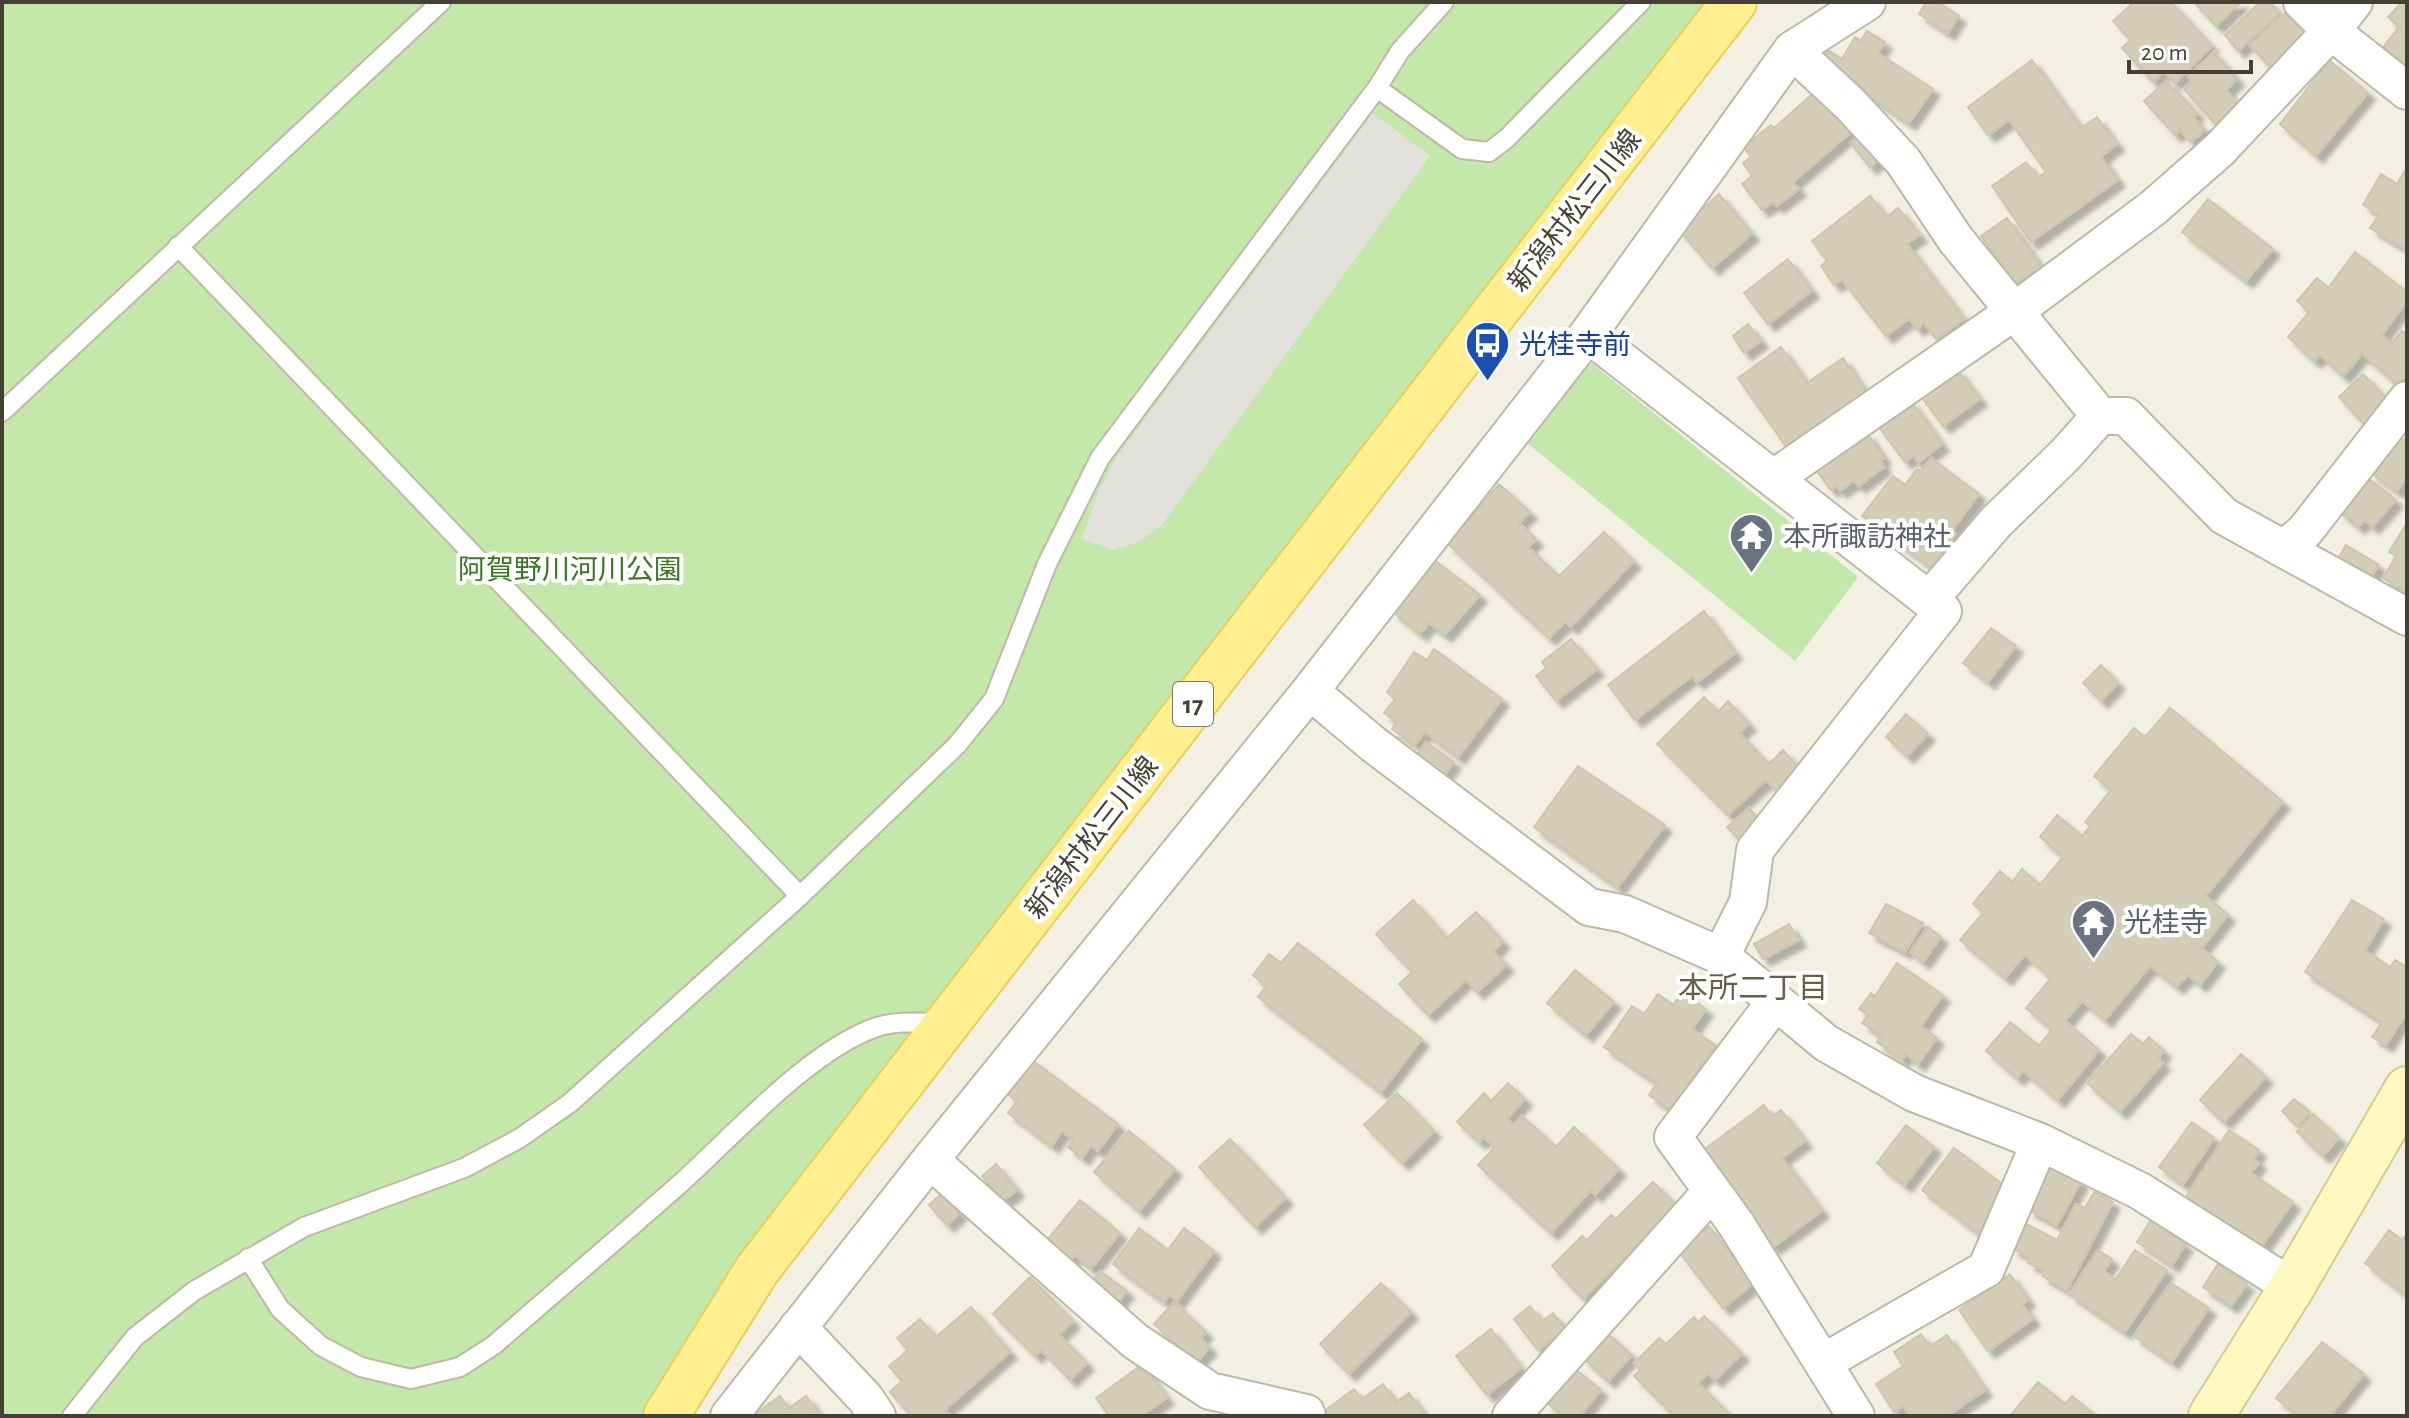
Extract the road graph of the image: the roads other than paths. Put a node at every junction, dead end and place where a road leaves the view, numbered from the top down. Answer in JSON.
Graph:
{"nodes":[{"id":1,"x":441,"y":2,"type":"edge"},
{"id":2,"x":1444,"y":2,"type":"edge"},
{"id":3,"x":1641,"y":2,"type":"edge"},
{"id":4,"x":1734,"y":2,"type":"edge"},
{"id":5,"x":1867,"y":2,"type":"edge"},
{"id":6,"x":2302,"y":2,"type":"edge"},
{"id":7,"x":2354,"y":2,"type":"edge"},
{"id":8,"x":2331,"y":31,"type":"junction"},
{"id":9,"x":1792,"y":50,"type":"junction"},
{"id":10,"x":1377,"y":88,"type":"junction"},
{"id":11,"x":2407,"y":91,"type":"edge"},
{"id":12,"x":178,"y":246,"type":"junction"},
{"id":13,"x":2015,"y":311,"type":"junction"},
{"id":14,"x":1588,"y":334,"type":"junction"},
{"id":15,"x":2407,"y":400,"type":"edge"},
{"id":16,"x":2,"y":412,"type":"edge"},
{"id":17,"x":2100,"y":416,"type":"junction"},
{"id":18,"x":1774,"y":478,"type":"junction"},
{"id":19,"x":2284,"y":549,"type":"junction"},
{"id":20,"x":1929,"y":600,"type":"junction"},
{"id":21,"x":2407,"y":617,"type":"edge"},
{"id":22,"x":1310,"y":691,"type":"junction"},
{"id":23,"x":800,"y":896,"type":"junction"},
{"id":24,"x":1721,"y":956,"type":"junction"},
{"id":25,"x":1775,"y":1002,"type":"junction"},
{"id":26,"x":947,"y":1023,"type":"junction"},
{"id":27,"x":2407,"y":1089,"type":"edge"},
{"id":28,"x":2040,"y":1142,"type":"junction"},
{"id":29,"x":930,"y":1160,"type":"junction"},
{"id":30,"x":1712,"y":1191,"type":"junction"},
{"id":31,"x":248,"y":1258,"type":"junction"},
{"id":32,"x":2292,"y":1287,"type":"junction"},
{"id":33,"x":798,"y":1327,"type":"junction"},
{"id":34,"x":1824,"y":1362,"type":"junction"},
{"id":35,"x":72,"y":1416,"type":"edge"},
{"id":36,"x":666,"y":1416,"type":"edge"},
{"id":37,"x":729,"y":1416,"type":"edge"},
{"id":38,"x":877,"y":1416,"type":"edge"},
{"id":39,"x":1307,"y":1416,"type":"edge"},
{"id":40,"x":1511,"y":1416,"type":"edge"},
{"id":41,"x":1856,"y":1416,"type":"edge"},
{"id":42,"x":2211,"y":1416,"type":"edge"}],
"edges":[{"from":1,"to":12,"type":"lane"},
{"from":2,"to":10,"type":"lane"},
{"from":3,"to":10,"type":"lane"},
{"from":4,"to":26,"type":"main road","name":"新潟村松三川線","number":"17"},
{"from":5,"to":9,"type":"street"},
{"from":6,"to":8,"type":"street"},
{"from":7,"to":8,"type":"street"},
{"from":8,"to":11,"type":"street"},
{"from":8,"to":13,"type":"street"},
{"from":9,"to":13,"type":"street"},
{"from":9,"to":14,"type":"street"},
{"from":10,"to":23,"type":"lane"},
{"from":12,"to":16,"type":"lane"},
{"from":12,"to":23,"type":"lane"},
{"from":13,"to":17,"type":"street"},
{"from":13,"to":18,"type":"street"},
{"from":14,"to":18,"type":"street"},
{"from":14,"to":22,"type":"street"},
{"from":15,"to":19,"type":"street"},
{"from":17,"to":19,"type":"street"},
{"from":17,"to":20,"type":"street"},
{"from":18,"to":20,"type":"street"},
{"from":19,"to":21,"type":"street"},
{"from":20,"to":24,"type":"street"},
{"from":22,"to":24,"type":"street"},
{"from":22,"to":29,"type":"street"},
{"from":23,"to":31,"type":"lane"},
{"from":24,"to":25,"type":"street"},
{"from":25,"to":28,"type":"street"},
{"from":25,"to":30,"type":"street"},
{"from":26,"to":31,"type":"lane"},
{"from":26,"to":36,"type":"main road","name":"新潟村松三川線","number":"17"},
{"from":27,"to":32,"type":"street"},
{"from":28,"to":32,"type":"street"},
{"from":28,"to":34,"type":"street"},
{"from":29,"to":33,"type":"street"},
{"from":29,"to":39,"type":"street"},
{"from":30,"to":34,"type":"street"},
{"from":30,"to":40,"type":"street"},
{"from":31,"to":35,"type":"lane"},
{"from":32,"to":42,"type":"street"},
{"from":33,"to":37,"type":"street"},
{"from":33,"to":38,"type":"street"},
{"from":34,"to":41,"type":"street"}]}
